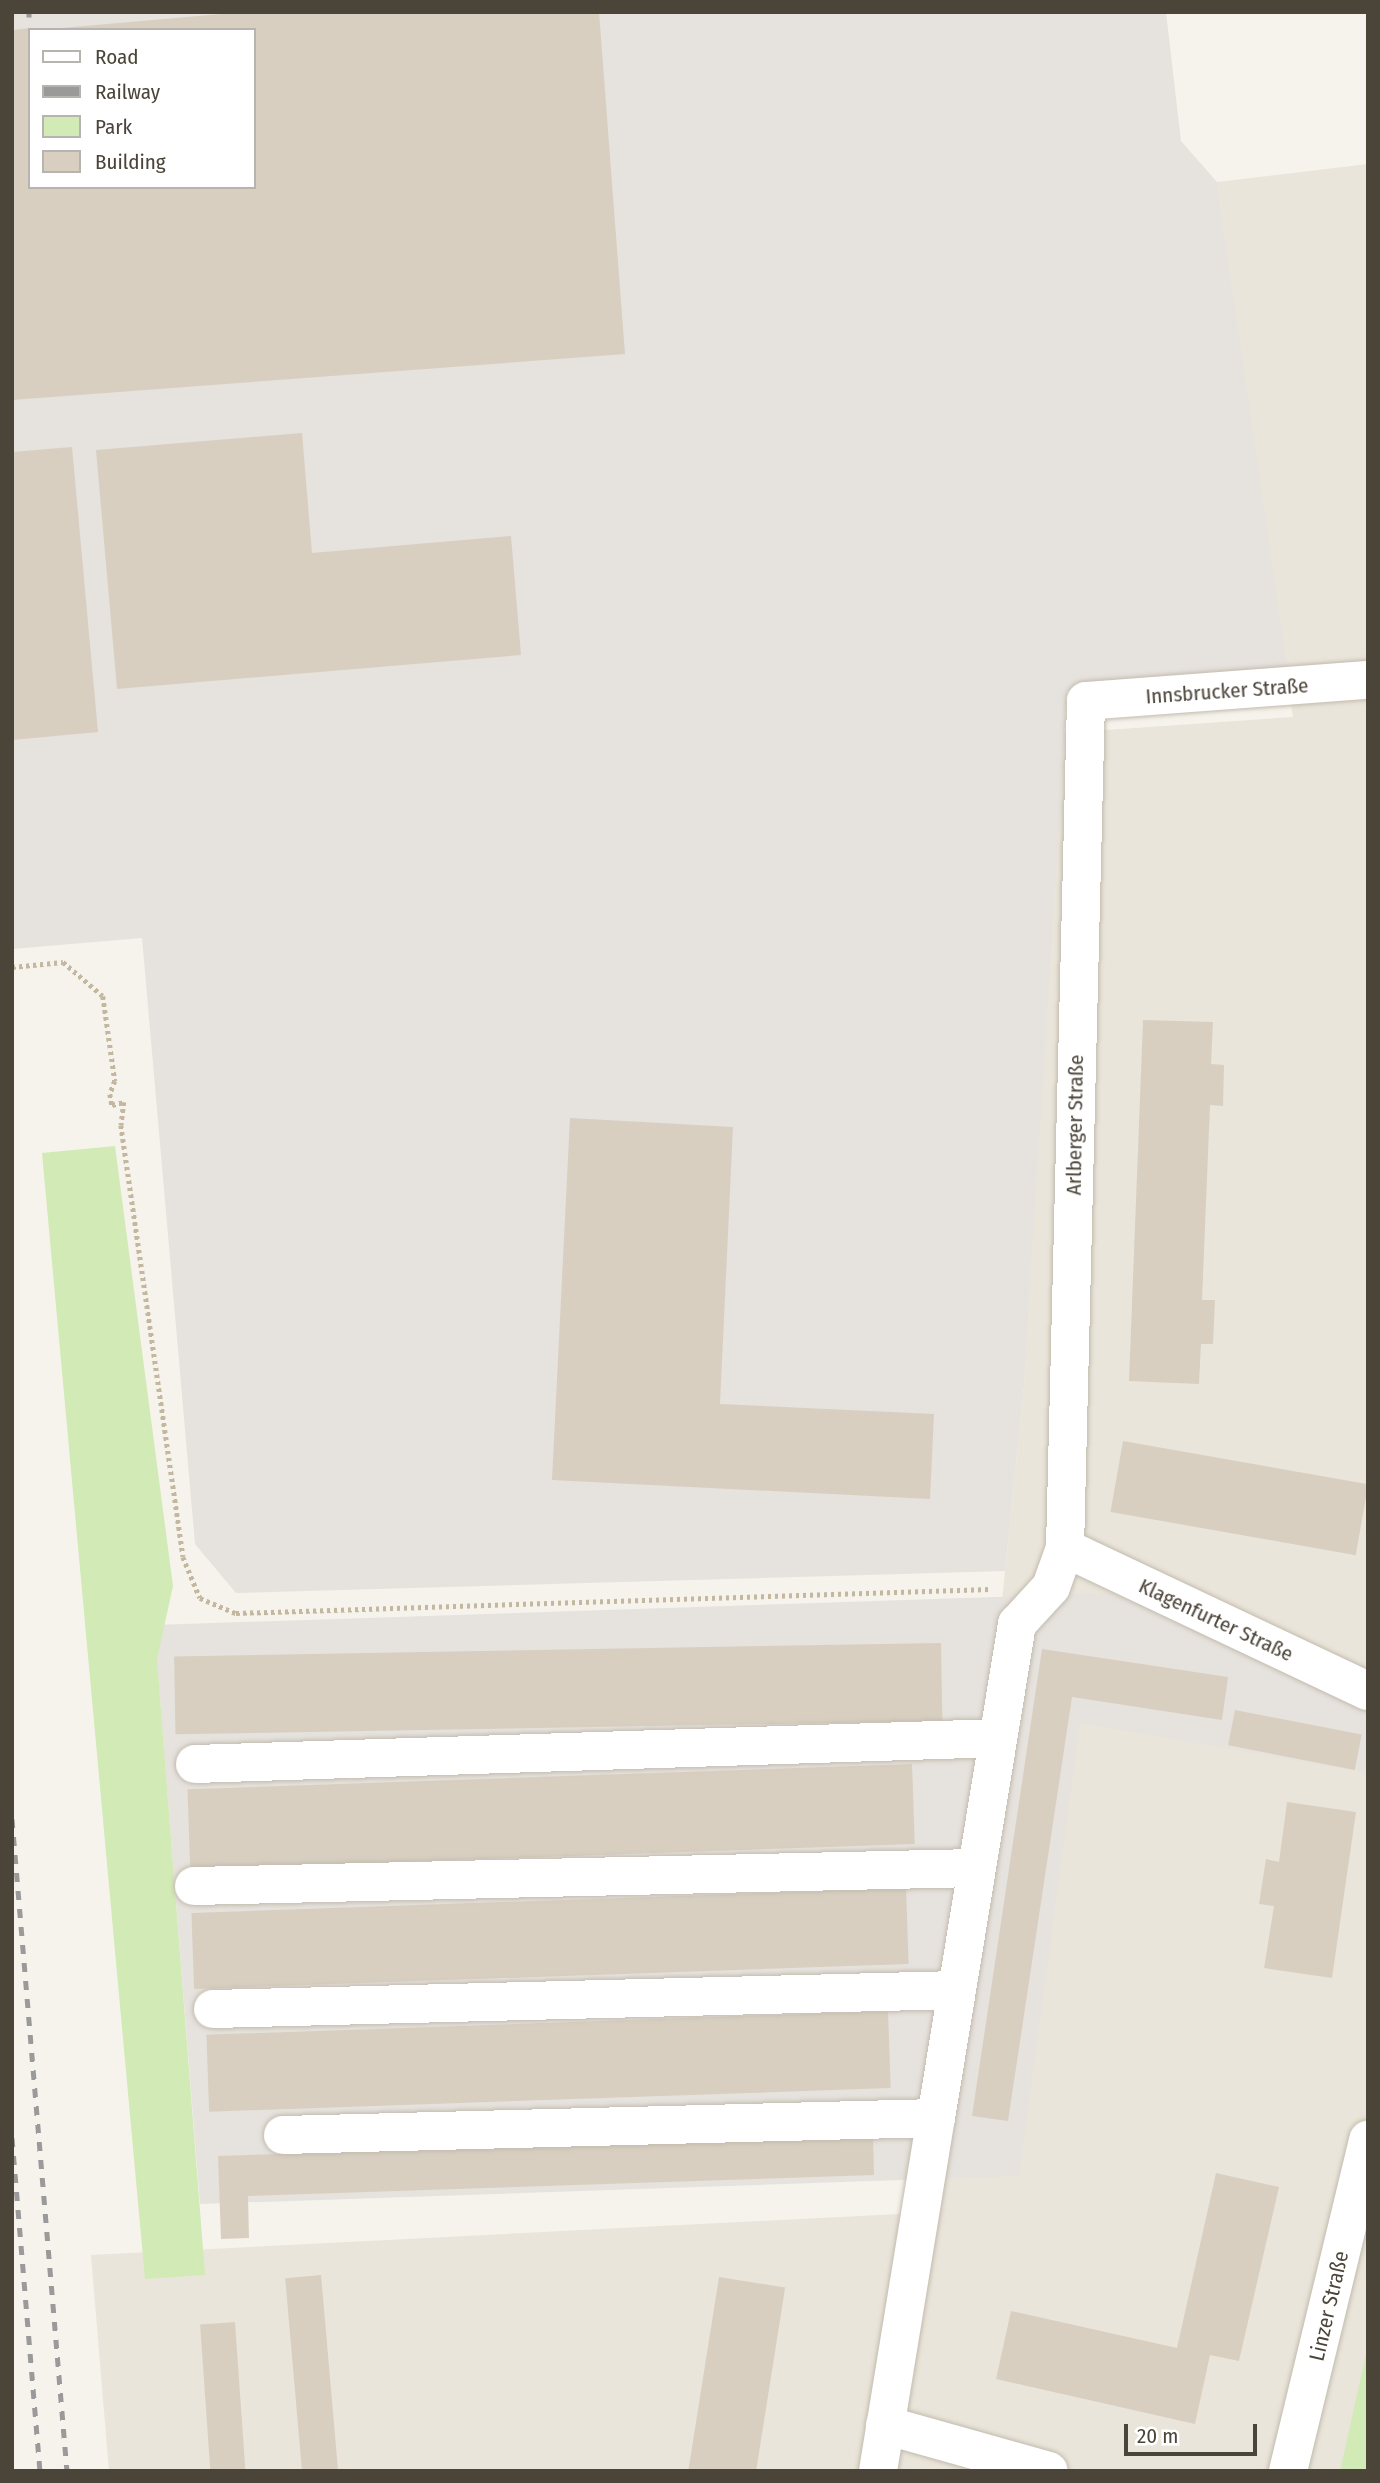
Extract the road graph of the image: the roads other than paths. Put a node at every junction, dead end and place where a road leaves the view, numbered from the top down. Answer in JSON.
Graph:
{"nodes":[{"id":1,"x":1368,"y":680,"type":"edge"},
{"id":2,"x":1086,"y":701,"type":"joint"},
{"id":3,"x":1065,"y":1548,"type":"junction"},
{"id":4,"x":1368,"y":1691,"type":"edge"},
{"id":5,"x":998,"y":1738,"type":"junction"},
{"id":6,"x":195,"y":1763,"type":"dead end"},
{"id":7,"x":975,"y":1868,"type":"junction"},
{"id":8,"x":194,"y":1886,"type":"dead end"},
{"id":9,"x":956,"y":1990,"type":"junction"},
{"id":10,"x":213,"y":2009,"type":"dead end"},
{"id":11,"x":936,"y":2118,"type":"junction"},
{"id":12,"x":283,"y":2135,"type":"dead end"},
{"id":13,"x":1368,"y":2140,"type":"edge"},
{"id":14,"x":885,"y":2425,"type":"junction"},
{"id":15,"x":878,"y":2471,"type":"edge"},
{"id":16,"x":1049,"y":2471,"type":"edge"},
{"id":17,"x":1288,"y":2471,"type":"edge"}],
"edges":[{"from":1,"to":2,"type":"street","name":"Innsbrucker Straße"},
{"from":2,"to":3,"type":"street","name":"Arlberger Straße"},
{"from":3,"to":4,"type":"street","name":"Klagenfurter Straße"},
{"from":3,"to":5,"type":"street","name":"Arlberger Straße"},
{"from":5,"to":6,"type":"street"},
{"from":5,"to":7,"type":"street"},
{"from":7,"to":8,"type":"street"},
{"from":7,"to":9,"type":"street"},
{"from":9,"to":10,"type":"street"},
{"from":9,"to":11,"type":"street"},
{"from":11,"to":12,"type":"street"},
{"from":11,"to":14,"type":"street"},
{"from":13,"to":17,"type":"street","name":"Linzer Straße"},
{"from":14,"to":15,"type":"street"},
{"from":14,"to":16,"type":"street"}]}
